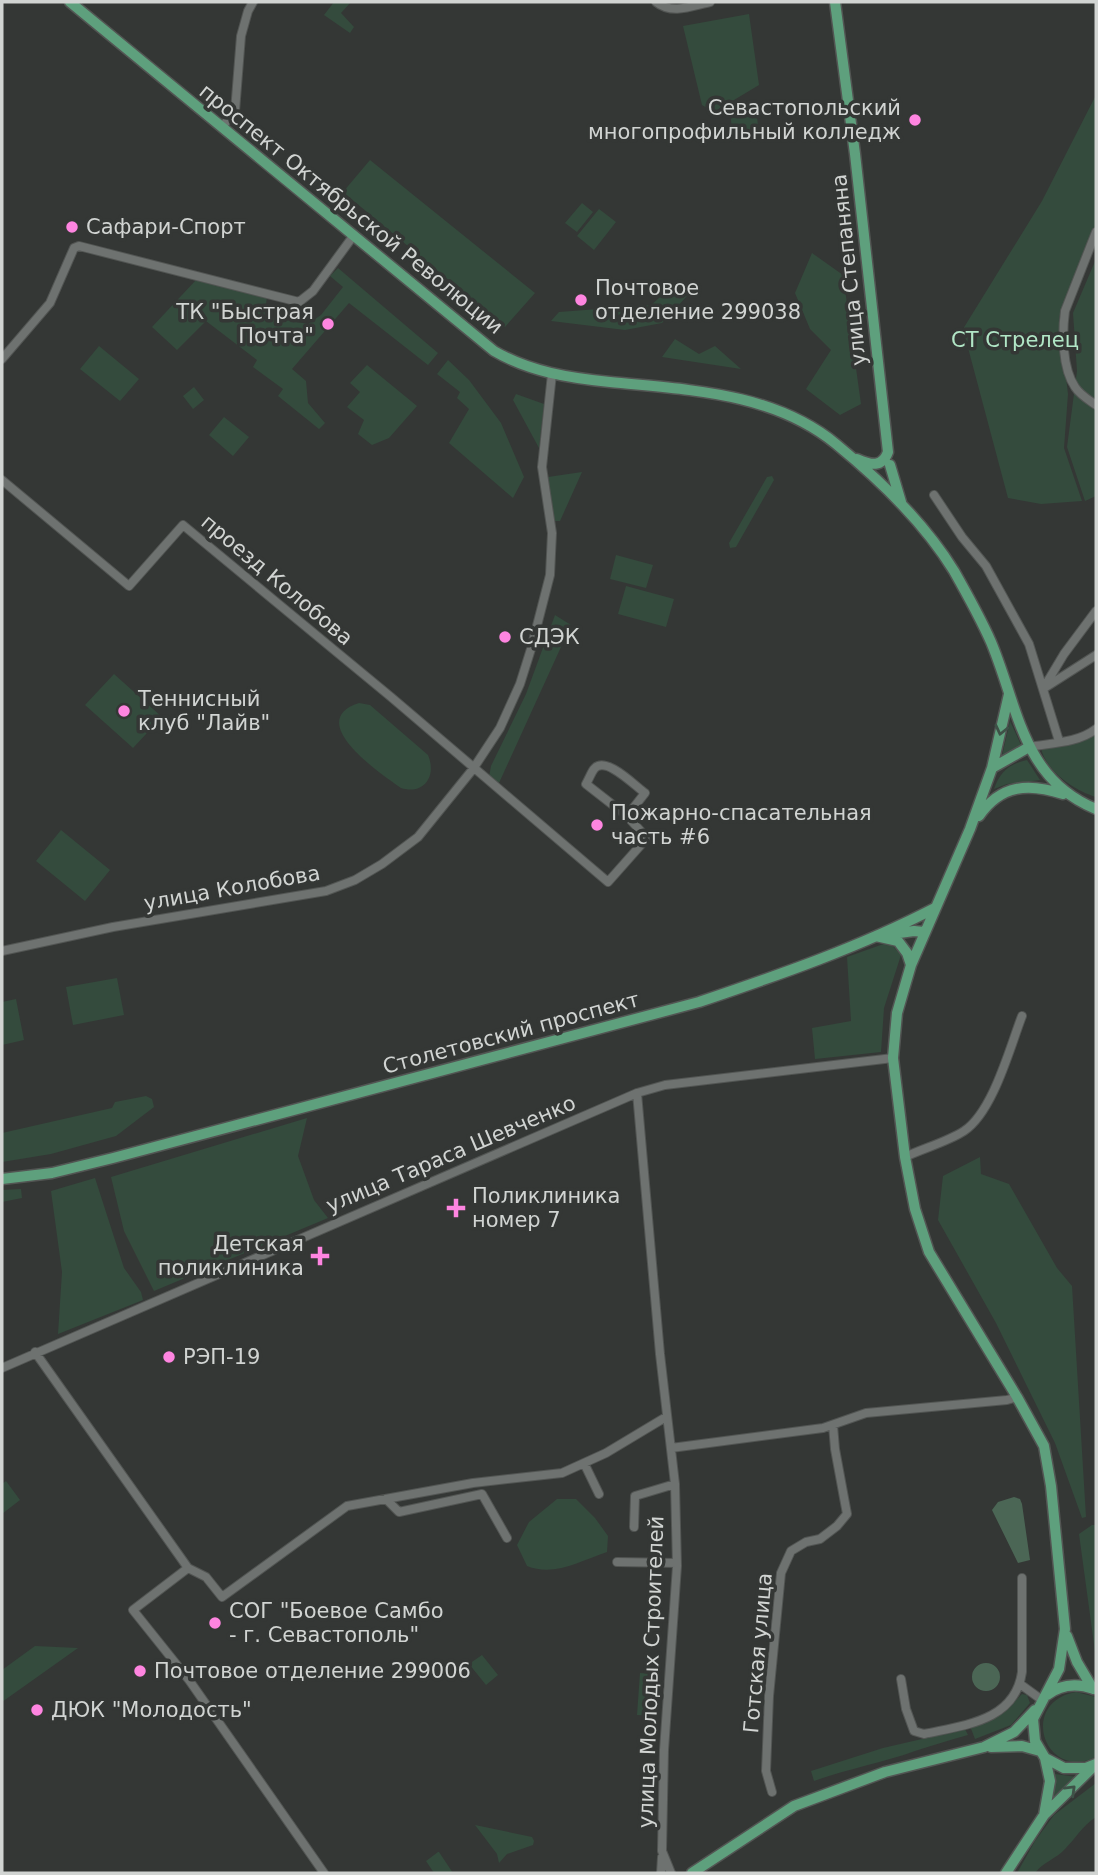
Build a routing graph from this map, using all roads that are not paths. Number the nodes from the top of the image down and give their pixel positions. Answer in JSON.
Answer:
{"nodes":[{"id":1,"x":70,"y":2,"type":"edge"},
{"id":2,"x":253,"y":2,"type":"edge"},
{"id":3,"x":656,"y":2,"type":"edge"},
{"id":4,"x":710,"y":2,"type":"edge"},
{"id":5,"x":835,"y":2,"type":"edge"},
{"id":6,"x":222,"y":127,"type":"junction"},
{"id":7,"x":1096,"y":232,"type":"edge"},
{"id":8,"x":354,"y":235,"type":"junction"},
{"id":9,"x":2,"y":359,"type":"edge"},
{"id":10,"x":552,"y":374,"type":"junction"},
{"id":11,"x":1096,"y":405,"type":"edge"},
{"id":12,"x":888,"y":452,"type":"junction"},
{"id":13,"x":851,"y":457,"type":"junction"},
{"id":14,"x":890,"y":465,"type":"junction"},
{"id":15,"x":2,"y":480,"type":"edge"},
{"id":16,"x":881,"y":484,"type":"junction"},
{"id":17,"x":934,"y":495,"type":"dead end"},
{"id":18,"x":902,"y":505,"type":"junction"},
{"id":19,"x":1096,"y":611,"type":"edge"},
{"id":20,"x":1096,"y":655,"type":"edge"},
{"id":21,"x":1043,"y":689,"type":"junction"},
{"id":22,"x":1009,"y":691,"type":"junction"},
{"id":23,"x":1096,"y":729,"type":"edge"},
{"id":24,"x":1059,"y":741,"type":"junction"},
{"id":25,"x":1028,"y":747,"type":"junction"},
{"id":26,"x":992,"y":768,"type":"junction"},
{"id":27,"x":473,"y":769,"type":"junction"},
{"id":28,"x":1073,"y":797,"type":"junction"},
{"id":29,"x":1096,"y":807,"type":"edge"},
{"id":30,"x":627,"y":816,"type":"junction"},
{"id":31,"x":970,"y":829,"type":"junction"},
{"id":32,"x":935,"y":908,"type":"junction"},
{"id":33,"x":924,"y":932,"type":"junction"},
{"id":34,"x":876,"y":936,"type":"junction"},
{"id":35,"x":2,"y":951,"type":"edge"},
{"id":36,"x":911,"y":965,"type":"junction"},
{"id":37,"x":1022,"y":1016,"type":"dead end"},
{"id":38,"x":893,"y":1058,"type":"junction"},
{"id":39,"x":637,"y":1094,"type":"junction"},
{"id":40,"x":905,"y":1157,"type":"junction"},
{"id":41,"x":2,"y":1180,"type":"edge"},
{"id":42,"x":35,"y":1352,"type":"junction"},
{"id":43,"x":2,"y":1368,"type":"edge"},
{"id":44,"x":1017,"y":1397,"type":"junction"},
{"id":45,"x":666,"y":1417,"type":"junction"},
{"id":46,"x":834,"y":1425,"type":"junction"},
{"id":47,"x":671,"y":1448,"type":"junction"},
{"id":48,"x":584,"y":1463,"type":"junction"},
{"id":49,"x":675,"y":1484,"type":"junction"},
{"id":50,"x":599,"y":1494,"type":"dead end"},
{"id":51,"x":386,"y":1499,"type":"junction"},
{"id":52,"x":634,"y":1527,"type":"dead end"},
{"id":53,"x":507,"y":1538,"type":"dead end"},
{"id":54,"x":617,"y":1562,"type":"dead end"},
{"id":55,"x":677,"y":1563,"type":"junction"},
{"id":56,"x":188,"y":1568,"type":"junction"},
{"id":57,"x":1023,"y":1578,"type":"dead end"},
{"id":58,"x":1065,"y":1629,"type":"junction"},
{"id":59,"x":901,"y":1679,"type":"dead end"},
{"id":60,"x":1020,"y":1684,"type":"junction"},
{"id":61,"x":1095,"y":1690,"type":"edge"},
{"id":62,"x":1039,"y":1704,"type":"junction"},
{"id":63,"x":984,"y":1747,"type":"junction"},
{"id":64,"x":1042,"y":1754,"type":"junction"},
{"id":65,"x":1096,"y":1764,"type":"edge"},
{"id":66,"x":772,"y":1792,"type":"dead end"},
{"id":67,"x":1044,"y":1815,"type":"junction"},
{"id":68,"x":662,"y":1851,"type":"junction"},
{"id":69,"x":324,"y":1873,"type":"edge"},
{"id":70,"x":661,"y":1873,"type":"edge"},
{"id":71,"x":671,"y":1873,"type":"edge"},
{"id":72,"x":692,"y":1873,"type":"edge"},
{"id":73,"x":1006,"y":1873,"type":"edge"}],
"edges":[{"from":1,"to":6,"type":"main road","name":"проспект Октябрьской Революции"},
{"from":2,"to":6,"type":"street"},
{"from":3,"to":4,"type":"street"},
{"from":5,"to":12,"type":"main road","name":"улица Степаняна"},
{"from":6,"to":8,"type":"main road","name":"проспект Октябрьской Революции"},
{"from":7,"to":11,"type":"street"},
{"from":8,"to":9,"type":"street","name":"проспект Октябрьской Революции"},
{"from":8,"to":10,"type":"main road","name":"проспект Октябрьской Революции"},
{"from":10,"to":13,"type":"main road","name":"проспект Октябрьской Революции"},
{"from":10,"to":27,"type":"street","name":"улица Колобова"},
{"from":12,"to":13,"type":"main road"},
{"from":12,"to":14,"type":"street","name":"улица Степаняна"},
{"from":13,"to":16,"type":"main road","name":"проспект Октябрьской Революции"},
{"from":14,"to":16,"type":"main road"},
{"from":14,"to":18,"type":"main road","name":"улица Степаняна"},
{"from":15,"to":27,"type":"street","name":"проезд Колобова"},
{"from":16,"to":18,"type":"main road","name":"проспект Октябрьской Революции"},
{"from":17,"to":21,"type":"street"},
{"from":18,"to":22,"type":"main road","name":"проспект Октябрьской Революции"},
{"from":19,"to":21,"type":"street"},
{"from":20,"to":21,"type":"street"},
{"from":21,"to":24,"type":"street"},
{"from":22,"to":25,"type":"main road","name":"проспект Октябрьской Революции"},
{"from":22,"to":26,"type":"main road","one_way":true},
{"from":23,"to":24,"type":"street"},
{"from":24,"to":25,"type":"street"},
{"from":25,"to":26,"type":"main road"},
{"from":25,"to":28,"type":"main road","name":"проспект Октябрьской Революции"},
{"from":25,"to":29,"type":"main road"},
{"from":26,"to":31,"type":"main road"},
{"from":27,"to":30,"type":"street"},
{"from":27,"to":35,"type":"street","name":"улица Колобова"},
{"from":28,"to":29,"type":"main road","name":"проспект Октябрьской Революции"},
{"from":28,"to":31,"type":"main road"},
{"from":30,"to":30,"type":"street"},
{"from":31,"to":32,"type":"main road"},
{"from":32,"to":33,"type":"main road"},
{"from":32,"to":34,"type":"main road","name":"Столетовский проспект"},
{"from":33,"to":34,"type":"main road"},
{"from":33,"to":36,"type":"main road"},
{"from":34,"to":36,"type":"main road"},
{"from":34,"to":41,"type":"main road","name":"Столетовский проспект"},
{"from":36,"to":38,"type":"main road"},
{"from":37,"to":40,"type":"street"},
{"from":38,"to":39,"type":"street","name":"улица Тараса Шевченко"},
{"from":38,"to":40,"type":"main road"},
{"from":39,"to":42,"type":"street","name":"улица Тараса Шевченко"},
{"from":39,"to":45,"type":"street","name":"улица Молодых Строителей"},
{"from":40,"to":44,"type":"main road"},
{"from":42,"to":43,"type":"street","name":"улица Тараса Шевченко"},
{"from":42,"to":56,"type":"street"},
{"from":44,"to":46,"type":"street"},
{"from":44,"to":58,"type":"main road"},
{"from":45,"to":47,"type":"street","name":"улица Молодых Строителей"},
{"from":45,"to":48,"type":"street"},
{"from":46,"to":47,"type":"street"},
{"from":46,"to":66,"type":"street","name":"Готская улица"},
{"from":47,"to":49,"type":"street","name":"улица Молодых Строителей"},
{"from":48,"to":50,"type":"street"},
{"from":48,"to":51,"type":"street"},
{"from":49,"to":52,"type":"street"},
{"from":49,"to":55,"type":"street","name":"улица Молодых Строителей"},
{"from":51,"to":53,"type":"street"},
{"from":51,"to":56,"type":"street"},
{"from":54,"to":55,"type":"street"},
{"from":55,"to":68,"type":"street","name":"улица Молодых Строителей"},
{"from":56,"to":69,"type":"street"},
{"from":57,"to":60,"type":"street"},
{"from":58,"to":61,"type":"main road"},
{"from":58,"to":62,"type":"main road"},
{"from":59,"to":60,"type":"street"},
{"from":60,"to":62,"type":"street"},
{"from":61,"to":62,"type":"main road"},
{"from":62,"to":63,"type":"main road"},
{"from":62,"to":64,"type":"main road"},
{"from":63,"to":64,"type":"main road"},
{"from":63,"to":72,"type":"main road"},
{"from":64,"to":65,"type":"main road"},
{"from":64,"to":67,"type":"main road"},
{"from":67,"to":65,"type":"main road","one_way":true},
{"from":67,"to":73,"type":"main road"},
{"from":68,"to":70,"type":"street"},
{"from":68,"to":71,"type":"street","name":"улица Молодых Строителей"}]}
